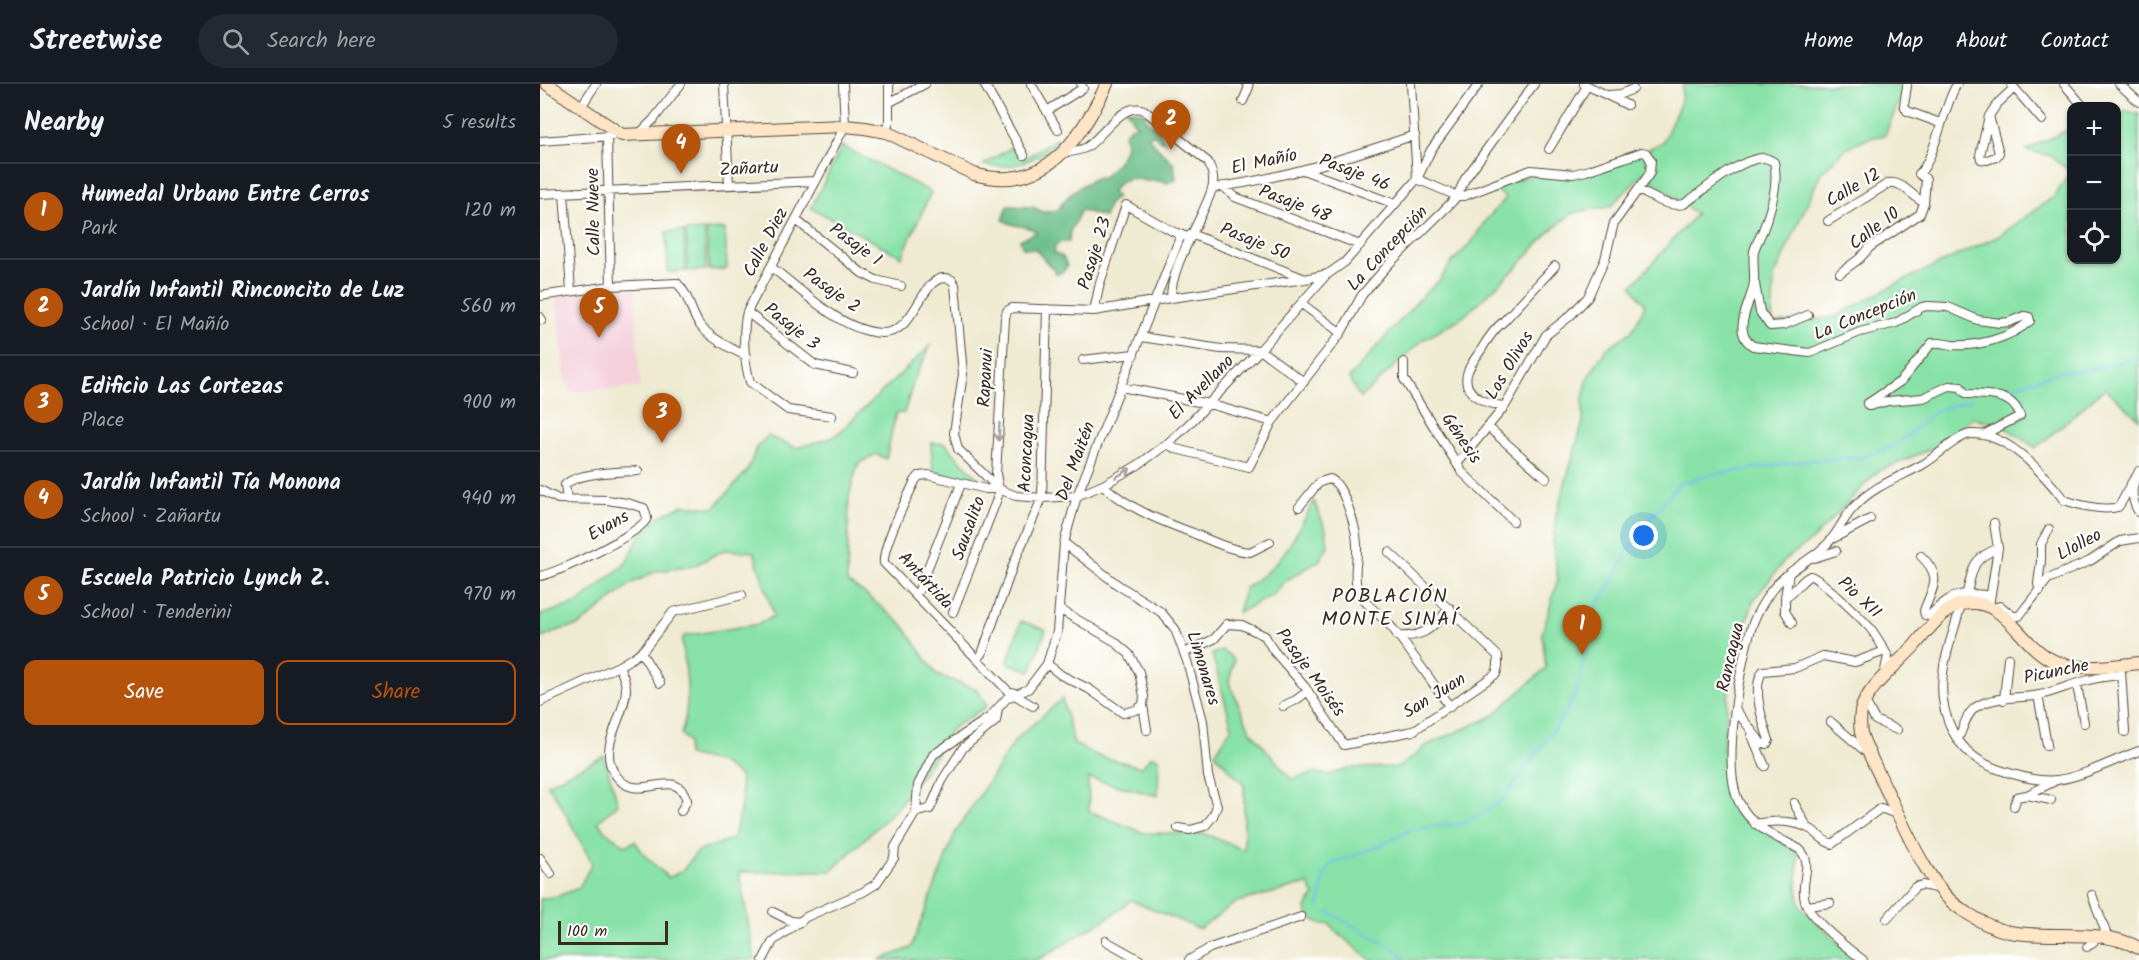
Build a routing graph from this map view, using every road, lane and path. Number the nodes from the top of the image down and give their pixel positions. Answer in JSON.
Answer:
{"nodes":[{"id":1,"x":547,"y":84,"type":"edge"},
{"id":2,"x":596,"y":84,"type":"edge"},
{"id":3,"x":724,"y":84,"type":"edge"},
{"id":4,"x":843,"y":84,"type":"edge"},
{"id":5,"x":890,"y":84,"type":"edge"},
{"id":6,"x":925,"y":84,"type":"edge"},
{"id":7,"x":984,"y":84,"type":"edge"},
{"id":8,"x":1031,"y":84,"type":"edge"},
{"id":9,"x":1107,"y":84,"type":"edge"},
{"id":10,"x":1247,"y":84,"type":"edge"},
{"id":11,"x":1411,"y":84,"type":"edge"},
{"id":12,"x":1479,"y":84,"type":"edge"},
{"id":13,"x":1534,"y":84,"type":"edge"},
{"id":14,"x":1957,"y":84,"type":"edge"},
{"id":15,"x":2064,"y":84,"type":"edge"},
{"id":16,"x":2119,"y":84,"type":"edge"},
{"id":17,"x":1585,"y":85,"type":"edge"},
{"id":18,"x":676,"y":86,"type":"edge"},
{"id":19,"x":1082,"y":86,"type":"edge"},
{"id":20,"x":1907,"y":86,"type":"dead end"},
{"id":21,"x":2013,"y":86,"type":"edge"},
{"id":22,"x":1633,"y":89,"type":"dead end"},
{"id":23,"x":1609,"y":95,"type":"junction"},
{"id":24,"x":1243,"y":101,"type":"dead end"},
{"id":25,"x":890,"y":102,"type":"junction"},
{"id":26,"x":2080,"y":102,"type":"edge"},
{"id":27,"x":2139,"y":102,"type":"edge"},
{"id":28,"x":1628,"y":105,"type":"dead end"},
{"id":29,"x":580,"y":108,"type":"junction"},
{"id":30,"x":1047,"y":111,"type":"junction"},
{"id":31,"x":1989,"y":116,"type":"dead end"},
{"id":32,"x":2042,"y":120,"type":"dead end"},
{"id":33,"x":1940,"y":123,"type":"junction"},
{"id":34,"x":845,"y":126,"type":"junction"},
{"id":35,"x":726,"y":130,"type":"junction"},
{"id":36,"x":1058,"y":130,"type":"dead end"},
{"id":37,"x":886,"y":132,"type":"junction"},
{"id":38,"x":622,"y":135,"type":"junction"},
{"id":39,"x":638,"y":135,"type":"junction"},
{"id":40,"x":1415,"y":135,"type":"junction"},
{"id":41,"x":607,"y":137,"type":"junction"},
{"id":42,"x":540,"y":141,"type":"edge"},
{"id":43,"x":1549,"y":148,"type":"dead end"},
{"id":44,"x":1063,"y":153,"type":"junction"},
{"id":45,"x":1024,"y":155,"type":"dead end"},
{"id":46,"x":1303,"y":170,"type":"junction"},
{"id":47,"x":1417,"y":179,"type":"junction"},
{"id":48,"x":816,"y":182,"type":"junction"},
{"id":49,"x":729,"y":186,"type":"junction"},
{"id":50,"x":1223,"y":186,"type":"junction"},
{"id":51,"x":1212,"y":188,"type":"junction"},
{"id":52,"x":1638,"y":190,"type":"junction"},
{"id":53,"x":609,"y":191,"type":"junction"},
{"id":54,"x":564,"y":193,"type":"junction"},
{"id":55,"x":540,"y":194,"type":"edge"},
{"id":56,"x":1458,"y":196,"type":"junction"},
{"id":57,"x":1924,"y":203,"type":"junction"},
{"id":58,"x":1395,"y":204,"type":"junction"},
{"id":59,"x":1126,"y":205,"type":"joint"},
{"id":60,"x":796,"y":220,"type":"junction"},
{"id":61,"x":1828,"y":221,"type":"dead end"},
{"id":62,"x":1188,"y":235,"type":"junction"},
{"id":63,"x":1360,"y":245,"type":"junction"},
{"id":64,"x":1555,"y":266,"type":"dead end"},
{"id":65,"x":771,"y":267,"type":"junction"},
{"id":66,"x":1840,"y":273,"type":"dead end"},
{"id":67,"x":1328,"y":274,"type":"junction"},
{"id":68,"x":1305,"y":279,"type":"junction"},
{"id":69,"x":1755,"y":281,"type":"junction"},
{"id":70,"x":611,"y":286,"type":"junction"},
{"id":71,"x":901,"y":286,"type":"dead end"},
{"id":72,"x":571,"y":291,"type":"junction"},
{"id":73,"x":540,"y":296,"type":"edge"},
{"id":74,"x":1171,"y":298,"type":"junction"},
{"id":75,"x":1154,"y":301,"type":"junction"},
{"id":76,"x":1302,"y":304,"type":"junction"},
{"id":77,"x":1047,"y":309,"type":"junction"},
{"id":78,"x":1094,"y":311,"type":"junction"},
{"id":79,"x":747,"y":312,"type":"junction"},
{"id":80,"x":1808,"y":315,"type":"dead end"},
{"id":81,"x":1341,"y":333,"type":"junction"},
{"id":82,"x":1141,"y":337,"type":"junction"},
{"id":83,"x":1260,"y":350,"type":"junction"},
{"id":84,"x":1134,"y":354,"type":"junction"},
{"id":85,"x":746,"y":356,"type":"junction"},
{"id":86,"x":1083,"y":360,"type":"dead end"},
{"id":87,"x":1404,"y":362,"type":"dead end"},
{"id":88,"x":853,"y":373,"type":"dead end"},
{"id":89,"x":1304,"y":382,"type":"junction"},
{"id":90,"x":1121,"y":387,"type":"junction"},
{"id":91,"x":1209,"y":404,"type":"junction"},
{"id":92,"x":1505,"y":406,"type":"junction"},
{"id":93,"x":832,"y":416,"type":"dead end"},
{"id":94,"x":1272,"y":422,"type":"junction"},
{"id":95,"x":1488,"y":427,"type":"junction"},
{"id":96,"x":1983,"y":435,"type":"junction"},
{"id":97,"x":1167,"y":444,"type":"junction"},
{"id":98,"x":1458,"y":464,"type":"junction"},
{"id":99,"x":638,"y":471,"type":"dead end"},
{"id":100,"x":2137,"y":474,"type":"edge"},
{"id":101,"x":1546,"y":477,"type":"dead end"},
{"id":102,"x":961,"y":484,"type":"junction"},
{"id":103,"x":1103,"y":485,"type":"junction"},
{"id":104,"x":999,"y":489,"type":"junction"},
{"id":105,"x":540,"y":490,"type":"edge"},
{"id":106,"x":1077,"y":496,"type":"junction"},
{"id":107,"x":1042,"y":498,"type":"junction"},
{"id":108,"x":567,"y":501,"type":"junction"},
{"id":109,"x":1299,"y":507,"type":"dead end"},
{"id":110,"x":2139,"y":513,"type":"edge"},
{"id":111,"x":1870,"y":519,"type":"dead end"},
{"id":112,"x":1513,"y":521,"type":"dead end"},
{"id":113,"x":1994,"y":523,"type":"dead end"},
{"id":114,"x":2049,"y":529,"type":"dead end"},
{"id":115,"x":1834,"y":538,"type":"junction"},
{"id":116,"x":2139,"y":538,"type":"edge"},
{"id":117,"x":1269,"y":542,"type":"dead end"},
{"id":118,"x":1064,"y":543,"type":"junction"},
{"id":119,"x":1998,"y":548,"type":"junction"},
{"id":120,"x":1836,"y":551,"type":"dead end"},
{"id":121,"x":1389,"y":552,"type":"dead end"},
{"id":122,"x":1921,"y":556,"type":"dead end"},
{"id":123,"x":1808,"y":560,"type":"junction"},
{"id":124,"x":1789,"y":572,"type":"junction"},
{"id":125,"x":540,"y":576,"type":"edge"},
{"id":126,"x":919,"y":590,"type":"dead end"},
{"id":127,"x":2040,"y":591,"type":"junction"},
{"id":128,"x":1967,"y":592,"type":"junction"},
{"id":129,"x":742,"y":595,"type":"dead end"},
{"id":130,"x":1785,"y":597,"type":"junction"},
{"id":131,"x":1991,"y":603,"type":"junction"},
{"id":132,"x":1961,"y":604,"type":"junction"},
{"id":133,"x":1450,"y":608,"type":"junction"},
{"id":134,"x":1059,"y":609,"type":"junction"},
{"id":135,"x":954,"y":612,"type":"dead end"},
{"id":136,"x":1792,"y":623,"type":"dead end"},
{"id":137,"x":1397,"y":636,"type":"junction"},
{"id":138,"x":1885,"y":651,"type":"junction"},
{"id":139,"x":641,"y":652,"type":"junction"},
{"id":140,"x":1184,"y":653,"type":"junction"},
{"id":141,"x":978,"y":658,"type":"junction"},
{"id":142,"x":2008,"y":658,"type":"dead end"},
{"id":143,"x":2139,"y":663,"type":"edge"},
{"id":144,"x":1047,"y":664,"type":"junction"},
{"id":145,"x":619,"y":666,"type":"junction"},
{"id":146,"x":2121,"y":670,"type":"junction"},
{"id":147,"x":1883,"y":678,"type":"junction"},
{"id":148,"x":660,"y":683,"type":"dead end"},
{"id":149,"x":2077,"y":685,"type":"junction"},
{"id":150,"x":1308,"y":691,"type":"junction"},
{"id":151,"x":1016,"y":693,"type":"junction"},
{"id":152,"x":2038,"y":695,"type":"junction"},
{"id":153,"x":2004,"y":700,"type":"junction"},
{"id":154,"x":1865,"y":701,"type":"junction"},
{"id":155,"x":540,"y":702,"type":"edge"},
{"id":156,"x":1143,"y":705,"type":"junction"},
{"id":157,"x":1033,"y":706,"type":"dead end"},
{"id":158,"x":1283,"y":706,"type":"dead end"},
{"id":159,"x":998,"y":707,"type":"junction"},
{"id":160,"x":1450,"y":707,"type":"junction"},
{"id":161,"x":1735,"y":709,"type":"junction"},
{"id":162,"x":1830,"y":722,"type":"dead end"},
{"id":163,"x":2084,"y":723,"type":"dead end"},
{"id":164,"x":1748,"y":727,"type":"junction"},
{"id":165,"x":1147,"y":730,"type":"dead end"},
{"id":166,"x":1897,"y":730,"type":"dead end"},
{"id":167,"x":2125,"y":732,"type":"dead end"},
{"id":168,"x":1958,"y":739,"type":"junction"},
{"id":169,"x":1344,"y":745,"type":"joint"},
{"id":170,"x":2047,"y":745,"type":"dead end"},
{"id":171,"x":2139,"y":752,"type":"edge"},
{"id":172,"x":1869,"y":754,"type":"junction"},
{"id":173,"x":1765,"y":766,"type":"dead end"},
{"id":174,"x":2055,"y":781,"type":"junction"},
{"id":175,"x":2027,"y":795,"type":"junction"},
{"id":176,"x":2051,"y":800,"type":"dead end"},
{"id":177,"x":1794,"y":803,"type":"dead end"},
{"id":178,"x":2014,"y":806,"type":"dead end"},
{"id":179,"x":681,"y":811,"type":"dead end"},
{"id":180,"x":916,"y":813,"type":"junction"},
{"id":181,"x":1899,"y":816,"type":"junction"},
{"id":182,"x":1755,"y":824,"type":"junction"},
{"id":183,"x":1807,"y":827,"type":"junction"},
{"id":184,"x":1178,"y":828,"type":"dead end"},
{"id":185,"x":540,"y":858,"type":"edge"},
{"id":186,"x":550,"y":874,"type":"dead end"},
{"id":187,"x":1941,"y":889,"type":"junction"},
{"id":188,"x":2092,"y":895,"type":"dead end"},
{"id":189,"x":1830,"y":903,"type":"dead end"},
{"id":190,"x":1807,"y":906,"type":"junction"},
{"id":191,"x":772,"y":912,"type":"dead end"},
{"id":192,"x":1301,"y":917,"type":"dead end"},
{"id":193,"x":1887,"y":919,"type":"dead end"},
{"id":194,"x":801,"y":922,"type":"junction"},
{"id":195,"x":2104,"y":937,"type":"junction"},
{"id":196,"x":1106,"y":941,"type":"dead end"},
{"id":197,"x":2087,"y":947,"type":"dead end"},
{"id":198,"x":2139,"y":948,"type":"edge"},
{"id":199,"x":763,"y":960,"type":"edge"},
{"id":200,"x":1140,"y":960,"type":"edge"},
{"id":201,"x":1189,"y":960,"type":"edge"},
{"id":202,"x":1863,"y":960,"type":"edge"}],
"edges":[{"from":1,"to":29,"type":"street"},
{"from":2,"to":29,"type":"street"},
{"from":3,"to":35,"type":"street"},
{"from":4,"to":34,"type":"street"},
{"from":5,"to":25,"type":"street"},
{"from":6,"to":25,"type":"street"},
{"from":7,"to":45,"type":"street"},
{"from":8,"to":30,"type":"street"},
{"from":9,"to":44,"type":"street"},
{"from":10,"to":24,"type":"street"},
{"from":11,"to":40,"type":"street"},
{"from":12,"to":47,"type":"street","name":"El Avellano"},
{"from":13,"to":56,"type":"street","name":"La Concepción"},
{"from":14,"to":33,"type":"street"},
{"from":15,"to":26,"type":"street"},
{"from":16,"to":27,"type":"street"},
{"from":17,"to":23,"type":"street"},
{"from":17,"to":43,"type":"street"},
{"from":18,"to":39,"type":"street"},
{"from":19,"to":30,"type":"street"},
{"from":20,"to":33,"type":"street"},
{"from":21,"to":31,"type":"street"},
{"from":21,"to":32,"type":"street"},
{"from":22,"to":23,"type":"street"},
{"from":23,"to":28,"type":"street"},
{"from":25,"to":37,"type":"street"},
{"from":29,"to":38,"type":"street"},
{"from":30,"to":36,"type":"street"},
{"from":33,"to":57,"type":"street","name":"Calle 10"},
{"from":34,"to":35,"type":"street"},
{"from":34,"to":37,"type":"street"},
{"from":34,"to":48,"type":"street","name":"Calle Diez"},
{"from":35,"to":39,"type":"street"},
{"from":35,"to":49,"type":"street"},
{"from":37,"to":44,"type":"street"},
{"from":38,"to":39,"type":"street"},
{"from":38,"to":41,"type":"street"},
{"from":40,"to":46,"type":"street","name":"El Mañío"},
{"from":40,"to":47,"type":"street"},
{"from":41,"to":42,"type":"street"},
{"from":41,"to":53,"type":"street","name":"Calle Nueve"},
{"from":44,"to":51,"type":"street","name":"El Mañío"},
{"from":46,"to":50,"type":"street","name":"El Mañío"},
{"from":46,"to":58,"type":"street","name":"Pasaje 46"},
{"from":47,"to":56,"type":"street"},
{"from":47,"to":58,"type":"street","name":"El Avellano"},
{"from":48,"to":49,"type":"street","name":"Zañartu"},
{"from":48,"to":60,"type":"street","name":"Calle Diez"},
{"from":49,"to":53,"type":"street","name":"Zañartu"},
{"from":50,"to":51,"type":"street","name":"El Mañío"},
{"from":50,"to":63,"type":"street","name":"Pasaje 48"},
{"from":51,"to":62,"type":"street","name":"Del Maitén"},
{"from":52,"to":56,"type":"street"},
{"from":52,"to":69,"type":"street","name":"La Concepción"},
{"from":52,"to":92,"type":"street","name":"Los Olivos"},
{"from":53,"to":54,"type":"street","name":"Zañartu"},
{"from":53,"to":70,"type":"street","name":"Calle Nueve"},
{"from":54,"to":55,"type":"street","name":"Zañartu"},
{"from":54,"to":72,"type":"street"},
{"from":56,"to":81,"type":"street","name":"La Concepción"},
{"from":57,"to":61,"type":"street","name":"Calle 12"},
{"from":57,"to":66,"type":"street","name":"Calle 10"},
{"from":58,"to":63,"type":"street","name":"El Avellano"},
{"from":59,"to":62,"type":"street","name":"Pasaje 50"},
{"from":59,"to":78,"type":"street","name":"Pasaje 23"},
{"from":60,"to":65,"type":"street","name":"Calle Diez"},
{"from":60,"to":71,"type":"street","name":"Pasaje 1"},
{"from":62,"to":68,"type":"street","name":"Pasaje 50"},
{"from":62,"to":74,"type":"street","name":"Del Maitén"},
{"from":62,"to":75,"type":"street","name":"Del Maitén"},
{"from":63,"to":67,"type":"street","name":"El Avellano"},
{"from":64,"to":92,"type":"street"},
{"from":65,"to":79,"type":"street","name":"Calle Diez"},
{"from":65,"to":104,"type":"street","name":"Pasaje 2"},
{"from":67,"to":68,"type":"street","name":"El Avellano"},
{"from":67,"to":76,"type":"street","name":"El Avellano"},
{"from":68,"to":74,"type":"street","name":"El Avellano"},
{"from":69,"to":80,"type":"street"},
{"from":69,"to":96,"type":"street","name":"La Concepción"},
{"from":70,"to":72,"type":"street"},
{"from":70,"to":85,"type":"street"},
{"from":72,"to":73,"type":"street"},
{"from":74,"to":75,"type":"street","name":"El Avellano"},
{"from":75,"to":78,"type":"street","name":"El Avellano"},
{"from":75,"to":82,"type":"street","name":"Del Maitén"},
{"from":76,"to":81,"type":"street"},
{"from":76,"to":83,"type":"street","name":"El Avellano"},
{"from":77,"to":78,"type":"street","name":"Rapanui"},
{"from":77,"to":104,"type":"street","name":"Rapanui","one_way":true},
{"from":77,"to":107,"type":"street","name":"Aconcagua"},
{"from":79,"to":85,"type":"street","name":"Calle Diez"},
{"from":79,"to":88,"type":"street","name":"Pasaje 3"},
{"from":81,"to":89,"type":"street","name":"La Concepción"},
{"from":82,"to":83,"type":"street"},
{"from":82,"to":84,"type":"street","name":"Del Maitén"},
{"from":83,"to":89,"type":"street"},
{"from":83,"to":91,"type":"street","name":"El Avellano"},
{"from":84,"to":86,"type":"street"},
{"from":84,"to":90,"type":"street","name":"Del Maitén"},
{"from":85,"to":93,"type":"street","name":"Calle Diez"},
{"from":87,"to":98,"type":"street","name":"Génesis"},
{"from":89,"to":94,"type":"street","name":"La Concepción"},
{"from":90,"to":91,"type":"street"},
{"from":90,"to":106,"type":"street","name":"Del Maitén"},
{"from":91,"to":94,"type":"street"},
{"from":91,"to":97,"type":"street","name":"El Avellano"},
{"from":92,"to":95,"type":"street","name":"Los Olivos"},
{"from":94,"to":97,"type":"street","name":"La Concepción"},
{"from":95,"to":98,"type":"street","name":"Los Olivos"},
{"from":95,"to":101,"type":"street"},
{"from":96,"to":100,"type":"street"},
{"from":96,"to":115,"type":"street","name":"Rancagua"},
{"from":103,"to":97,"type":"street","name":"El Avellano","one_way":true},
{"from":98,"to":112,"type":"street","name":"Génesis"},
{"from":99,"to":108,"type":"street"},
{"from":100,"to":110,"type":"street"},
{"from":102,"to":104,"type":"street","name":"Antártida"},
{"from":102,"to":126,"type":"street"},
{"from":102,"to":141,"type":"street","name":"Antártida"},
{"from":103,"to":106,"type":"street","name":"El Avellano"},
{"from":103,"to":117,"type":"street"},
{"from":104,"to":107,"type":"street","name":"Antártida"},
{"from":104,"to":135,"type":"street","name":"Sausalito"},
{"from":105,"to":108,"type":"street","name":"Evans"},
{"from":106,"to":107,"type":"street","name":"El Avellano"},
{"from":106,"to":118,"type":"street","name":"Del Maitén"},
{"from":107,"to":141,"type":"street","name":"Aconcagua"},
{"from":108,"to":125,"type":"street","name":"Evans"},
{"from":109,"to":137,"type":"street"},
{"from":111,"to":115,"type":"street"},
{"from":113,"to":119,"type":"street"},
{"from":114,"to":127,"type":"street","name":"Llolleo"},
{"from":115,"to":123,"type":"street","name":"Rancagua"},
{"from":116,"to":127,"type":"street","name":"Llolleo"},
{"from":118,"to":134,"type":"street","name":"Del Maitén"},
{"from":118,"to":140,"type":"street","name":"Limonares"},
{"from":119,"to":128,"type":"street"},
{"from":119,"to":131,"type":"street"},
{"from":120,"to":123,"type":"street"},
{"from":121,"to":133,"type":"street"},
{"from":122,"to":128,"type":"street"},
{"from":123,"to":124,"type":"street","name":"Rancagua"},
{"from":124,"to":130,"type":"street"},
{"from":124,"to":161,"type":"street","name":"Rancagua"},
{"from":127,"to":131,"type":"street","name":"Llolleo"},
{"from":128,"to":131,"type":"street"},
{"from":129,"to":139,"type":"street"},
{"from":130,"to":136,"type":"street"},
{"from":130,"to":138,"type":"street","name":"Pio XII"},
{"from":131,"to":132,"type":"street"},
{"from":131,"to":146,"type":"street"},
{"from":132,"to":147,"type":"street"},
{"from":132,"to":168,"type":"street"},
{"from":133,"to":137,"type":"street"},
{"from":133,"to":160,"type":"street","name":"San Juan"},
{"from":134,"to":144,"type":"street","name":"Del Maitén"},
{"from":134,"to":156,"type":"street"},
{"from":137,"to":160,"type":"street"},
{"from":138,"to":147,"type":"street"},
{"from":138,"to":164,"type":"street"},
{"from":139,"to":145,"type":"street"},
{"from":139,"to":148,"type":"street"},
{"from":140,"to":150,"type":"street","name":"Pasaje Moisés"},
{"from":140,"to":184,"type":"street","name":"Limonares"},
{"from":141,"to":151,"type":"street","name":"Antártida"},
{"from":142,"to":153,"type":"street","name":"Picunche"},
{"from":143,"to":146,"type":"street"},
{"from":144,"to":151,"type":"street","name":"Del Maitén"},
{"from":144,"to":156,"type":"street"},
{"from":145,"to":155,"type":"street"},
{"from":145,"to":179,"type":"street"},
{"from":146,"to":149,"type":"street","name":"Picunche"},
{"from":146,"to":167,"type":"street"},
{"from":147,"to":154,"type":"street"},
{"from":149,"to":152,"type":"street","name":"Picunche"},
{"from":149,"to":163,"type":"street"},
{"from":150,"to":158,"type":"street"},
{"from":150,"to":169,"type":"street","name":"Pasaje Moisés"},
{"from":151,"to":157,"type":"street","name":"Antártida"},
{"from":151,"to":159,"type":"street","name":"Del Maitén"},
{"from":152,"to":153,"type":"street","name":"Picunche"},
{"from":152,"to":170,"type":"street"},
{"from":153,"to":168,"type":"street"},
{"from":154,"to":166,"type":"street"},
{"from":154,"to":172,"type":"street"},
{"from":156,"to":165,"type":"street"},
{"from":159,"to":180,"type":"street"},
{"from":159,"to":180,"type":"street","name":"Del Maitén"},
{"from":160,"to":169,"type":"street","name":"San Juan"},
{"from":161,"to":164,"type":"street"},
{"from":161,"to":182,"type":"street","name":"Rancagua"},
{"from":162,"to":172,"type":"street"},
{"from":164,"to":173,"type":"street"},
{"from":168,"to":174,"type":"street"},
{"from":171,"to":174,"type":"street"},
{"from":172,"to":181,"type":"street"},
{"from":174,"to":175,"type":"street"},
{"from":175,"to":176,"type":"street"},
{"from":175,"to":178,"type":"street"},
{"from":177,"to":183,"type":"street"},
{"from":180,"to":194,"type":"street"},
{"from":181,"to":183,"type":"street"},
{"from":181,"to":187,"type":"street"},
{"from":182,"to":183,"type":"street"},
{"from":182,"to":190,"type":"street","name":"Rancagua"},
{"from":185,"to":186,"type":"street"},
{"from":187,"to":193,"type":"street"},
{"from":187,"to":195,"type":"street"},
{"from":188,"to":195,"type":"street"},
{"from":189,"to":190,"type":"street"},
{"from":190,"to":202,"type":"street"},
{"from":191,"to":194,"type":"street"},
{"from":192,"to":201,"type":"street"},
{"from":194,"to":199,"type":"street"},
{"from":195,"to":197,"type":"street"},
{"from":195,"to":198,"type":"street"},
{"from":196,"to":200,"type":"street"}]}
